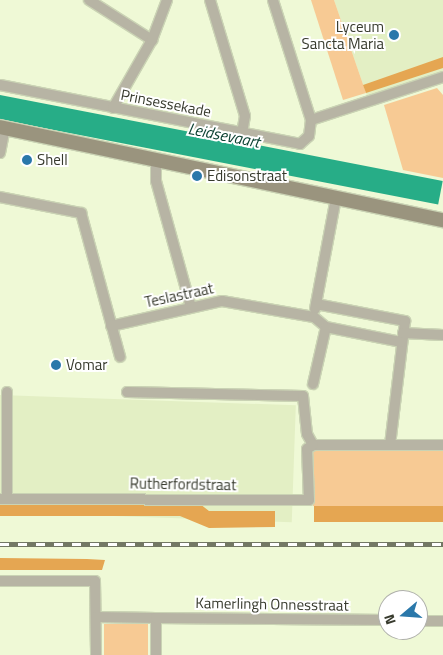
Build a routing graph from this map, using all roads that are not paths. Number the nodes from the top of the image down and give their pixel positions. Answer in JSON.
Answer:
{"nodes":[{"id":1,"x":90,"y":0,"type":"edge"},
{"id":2,"x":167,"y":0,"type":"edge"},
{"id":3,"x":210,"y":0,"type":"edge"},
{"id":4,"x":273,"y":0,"type":"edge"},
{"id":5,"x":152,"y":40,"type":"junction"},
{"id":6,"x":443,"y":77,"type":"edge"},
{"id":7,"x":0,"y":85,"type":"edge"},
{"id":8,"x":114,"y":108,"type":"junction"},
{"id":9,"x":311,"y":120,"type":"junction"},
{"id":10,"x":2,"y":128,"type":"edge"},
{"id":11,"x":242,"y":133,"type":"junction"},
{"id":12,"x":0,"y":153,"type":"edge"},
{"id":13,"x":156,"y":161,"type":"junction"},
{"id":14,"x":0,"y":196,"type":"edge"},
{"id":15,"x":336,"y":198,"type":"junction"},
{"id":16,"x":443,"y":220,"type":"edge"},
{"id":17,"x":316,"y":304,"type":"junction"},
{"id":18,"x":191,"y":307,"type":"junction"},
{"id":19,"x":314,"y":317,"type":"junction"},
{"id":20,"x":111,"y":326,"type":"junction"},
{"id":21,"x":326,"y":327,"type":"junction"},
{"id":22,"x":443,"y":335,"type":"edge"},
{"id":23,"x":402,"y":338,"type":"junction"},
{"id":24,"x":120,"y":357,"type":"dead end"},
{"id":25,"x":313,"y":384,"type":"dead end"},
{"id":26,"x":7,"y":392,"type":"dead end"},
{"id":27,"x":127,"y":392,"type":"dead end"},
{"id":28,"x":313,"y":445,"type":"junction"},
{"id":29,"x":390,"y":445,"type":"junction"},
{"id":30,"x":443,"y":445,"type":"edge"},
{"id":31,"x":4,"y":499,"type":"edge"},
{"id":32,"x":0,"y":581,"type":"edge"},
{"id":33,"x":96,"y":618,"type":"junction"},
{"id":34,"x":156,"y":618,"type":"junction"},
{"id":35,"x":378,"y":620,"type":"edge"},
{"id":36,"x":428,"y":621,"type":"edge"},
{"id":37,"x":443,"y":621,"type":"edge"},
{"id":38,"x":96,"y":655,"type":"edge"},
{"id":39,"x":156,"y":655,"type":"edge"}],
"edges":[{"from":1,"to":5,"type":"street"},
{"from":2,"to":5,"type":"street"},
{"from":3,"to":11,"type":"street"},
{"from":4,"to":9,"type":"street"},
{"from":5,"to":8,"type":"street"},
{"from":6,"to":9,"type":"street"},
{"from":7,"to":8,"type":"street","name":"Prinsessekade"},
{"from":8,"to":11,"type":"street","name":"Prinsessekade"},
{"from":9,"to":11,"type":"street","name":"Prinsessekade"},
{"from":10,"to":12,"type":"street"},
{"from":10,"to":13,"type":"main road"},
{"from":13,"to":15,"type":"main road"},
{"from":13,"to":18,"type":"street"},
{"from":14,"to":20,"type":"street"},
{"from":15,"to":16,"type":"main road"},
{"from":15,"to":17,"type":"street"},
{"from":17,"to":19,"type":"street"},
{"from":17,"to":23,"type":"street"},
{"from":18,"to":19,"type":"street","name":"Teslastraat"},
{"from":18,"to":20,"type":"street","name":"Teslastraat"},
{"from":19,"to":21,"type":"street"},
{"from":20,"to":24,"type":"street"},
{"from":21,"to":23,"type":"street"},
{"from":21,"to":25,"type":"street"},
{"from":22,"to":23,"type":"street"},
{"from":23,"to":29,"type":"street"},
{"from":26,"to":31,"type":"street"},
{"from":27,"to":28,"type":"street"},
{"from":28,"to":29,"type":"street"},
{"from":28,"to":31,"type":"street","name":"Rutherfordstraat"},
{"from":29,"to":30,"type":"street"},
{"from":32,"to":33,"type":"street"},
{"from":33,"to":34,"type":"street","name":"Kamerlingh Onnesstraat"},
{"from":33,"to":38,"type":"street"},
{"from":34,"to":35,"type":"street","name":"Kamerlingh Onnesstraat"},
{"from":34,"to":39,"type":"street"},
{"from":36,"to":37,"type":"street"}]}
